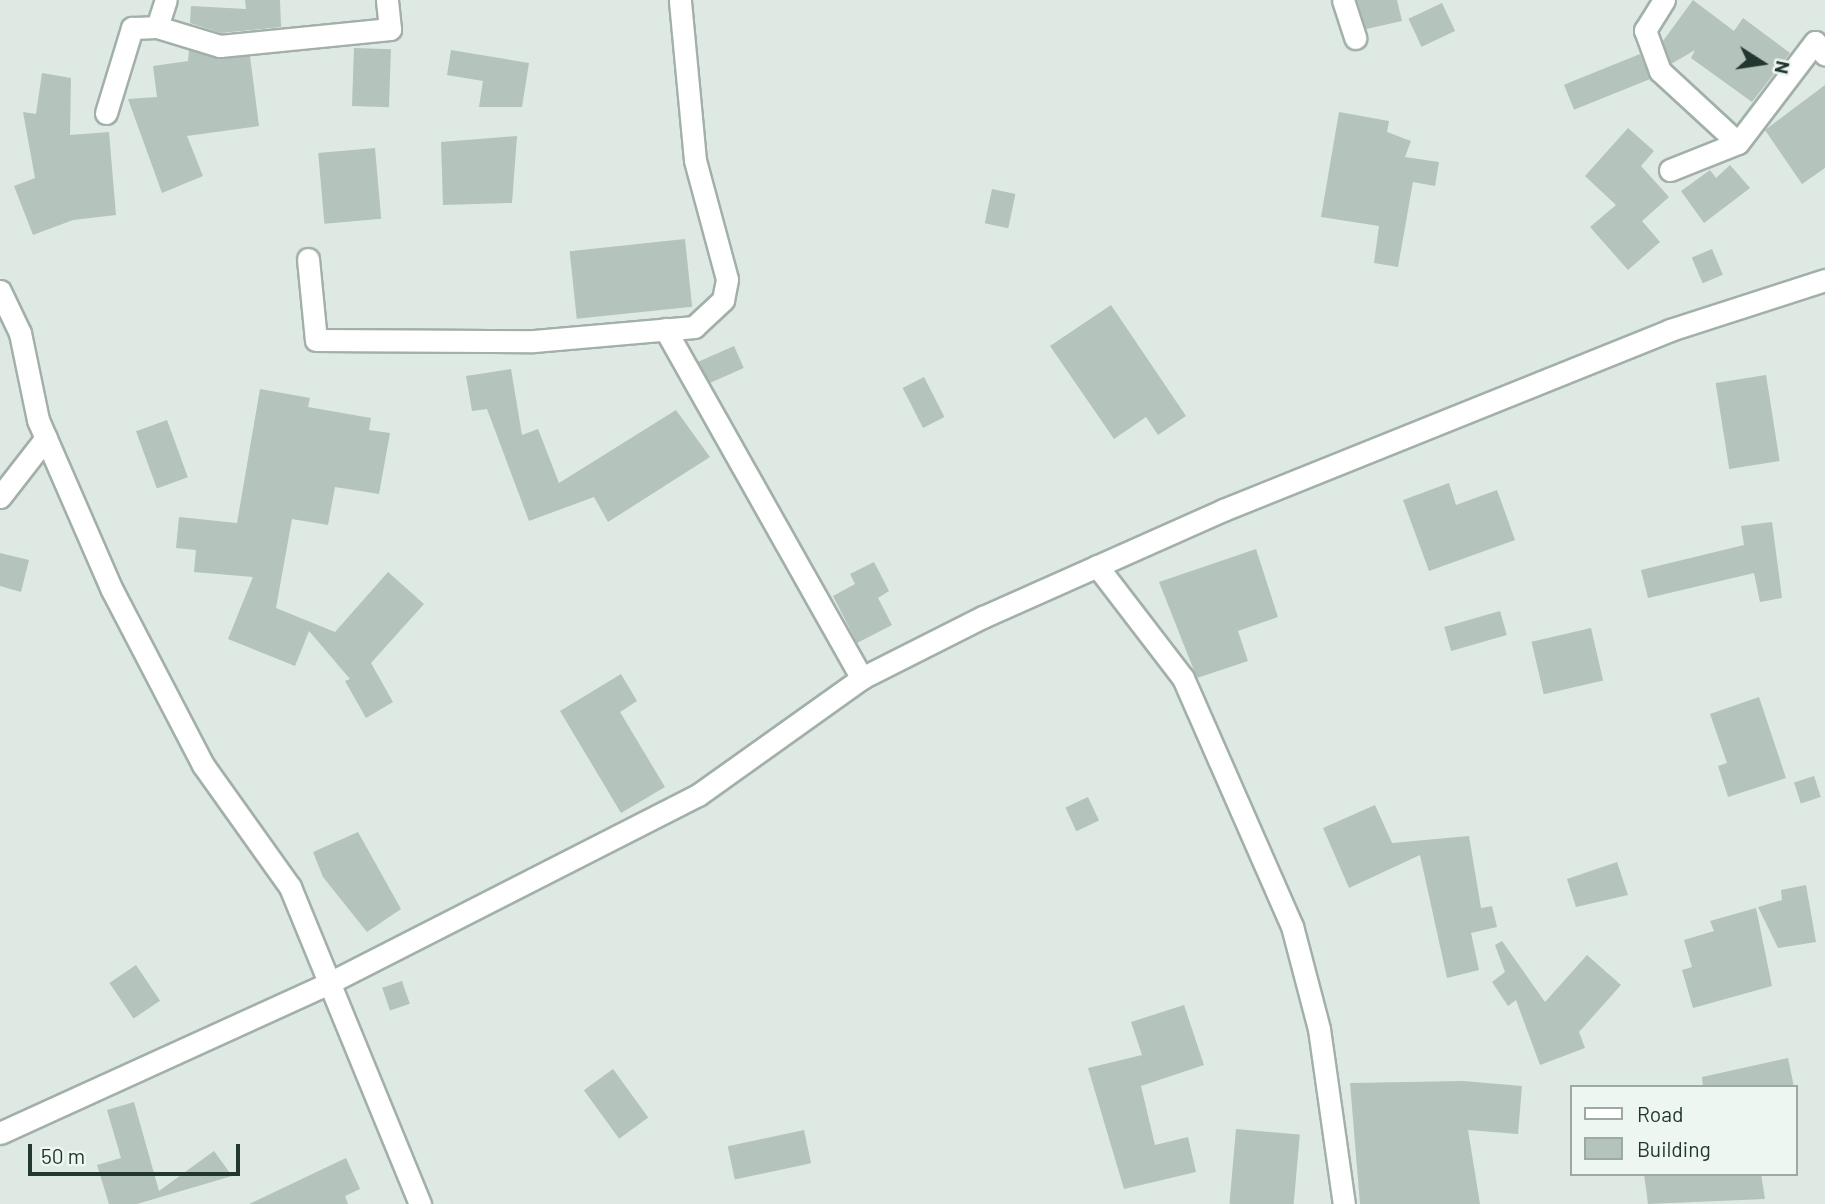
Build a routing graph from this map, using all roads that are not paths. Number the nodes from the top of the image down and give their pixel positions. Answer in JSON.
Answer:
{"nodes":[{"id":1,"x":166,"y":0,"type":"edge"},
{"id":2,"x":387,"y":0,"type":"edge"},
{"id":3,"x":680,"y":0,"type":"edge"},
{"id":4,"x":1343,"y":0,"type":"edge"},
{"id":5,"x":1664,"y":0,"type":"edge"},
{"id":6,"x":157,"y":27,"type":"junction"},
{"id":7,"x":1355,"y":38,"type":"dead end"},
{"id":8,"x":1825,"y":55,"type":"edge"},
{"id":9,"x":106,"y":113,"type":"dead end"},
{"id":10,"x":1738,"y":143,"type":"junction"},
{"id":11,"x":1670,"y":170,"type":"dead end"},
{"id":12,"x":308,"y":259,"type":"dead end"},
{"id":13,"x":1825,"y":280,"type":"edge"},
{"id":14,"x":0,"y":291,"type":"edge"},
{"id":15,"x":665,"y":330,"type":"junction"},
{"id":16,"x":46,"y":438,"type":"junction"},
{"id":17,"x":0,"y":497,"type":"edge"},
{"id":18,"x":1097,"y":566,"type":"junction"},
{"id":19,"x":862,"y":678,"type":"junction"},
{"id":20,"x":331,"y":982,"type":"junction"},
{"id":21,"x":0,"y":1133,"type":"edge"},
{"id":22,"x":420,"y":1204,"type":"edge"},
{"id":23,"x":1345,"y":1204,"type":"edge"}],
"edges":[{"from":1,"to":6,"type":"street"},
{"from":2,"to":6,"type":"street"},
{"from":3,"to":15,"type":"street"},
{"from":4,"to":7,"type":"street"},
{"from":5,"to":10,"type":"street"},
{"from":6,"to":9,"type":"street"},
{"from":8,"to":10,"type":"street"},
{"from":10,"to":11,"type":"street"},
{"from":12,"to":15,"type":"street"},
{"from":13,"to":18,"type":"street"},
{"from":14,"to":16,"type":"street"},
{"from":15,"to":19,"type":"street"},
{"from":16,"to":17,"type":"street"},
{"from":16,"to":20,"type":"street"},
{"from":18,"to":19,"type":"street"},
{"from":18,"to":23,"type":"street"},
{"from":19,"to":20,"type":"street"},
{"from":20,"to":21,"type":"street"},
{"from":20,"to":22,"type":"street"}]}
